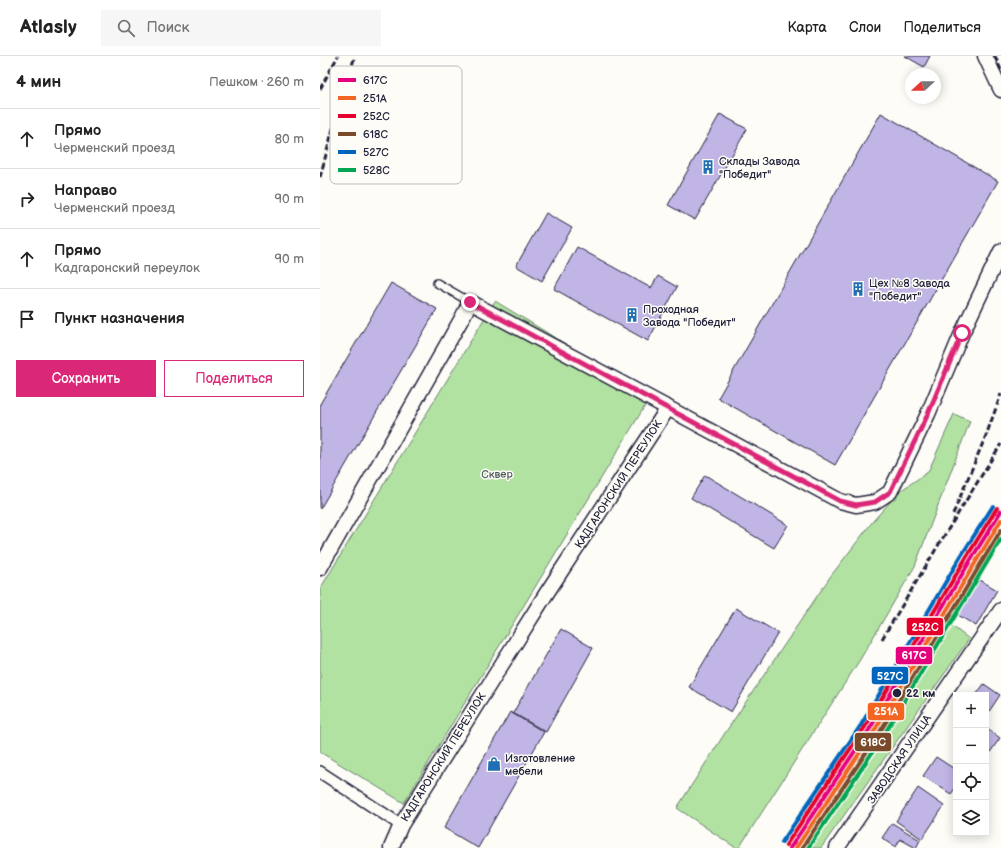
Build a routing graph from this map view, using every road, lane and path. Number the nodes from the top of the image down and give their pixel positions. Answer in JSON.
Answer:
{"nodes":[{"id":1,"x":985,"y":56,"type":"edge"},
{"id":2,"x":1001,"y":90,"type":"edge"},
{"id":3,"x":1001,"y":251,"type":"edge"},
{"id":4,"x":437,"y":283,"type":"dead end"},
{"id":5,"x":470,"y":302,"type":"junction"},
{"id":6,"x":668,"y":408,"type":"junction"},
{"id":7,"x":320,"y":568,"type":"edge"},
{"id":8,"x":1001,"y":610,"type":"edge"},
{"id":9,"x":320,"y":772,"type":"edge"},
{"id":10,"x":401,"y":825,"type":"junction"},
{"id":11,"x":391,"y":848,"type":"edge"},
{"id":12,"x":837,"y":848,"type":"edge"}],
"edges":[{"from":1,"to":2,"type":"street"},
{"from":3,"to":6,"type":"street"},
{"from":4,"to":5,"type":"lane"},
{"from":5,"to":6,"type":"street","name":"КАДГАРОНСКИЙ ПЕРЕУЛОК"},
{"from":5,"to":7,"type":"street"},
{"from":6,"to":10,"type":"street","name":"КАДГАРОНСКИЙ ПЕРЕУЛОК"},
{"from":8,"to":12,"type":"street","name":"ЗАВОДСКАЯ УЛИЦА"},
{"from":9,"to":10,"type":"street"},
{"from":10,"to":11,"type":"street","name":"КАДГАРОНСКИЙ ПЕРЕУЛОК"}]}
